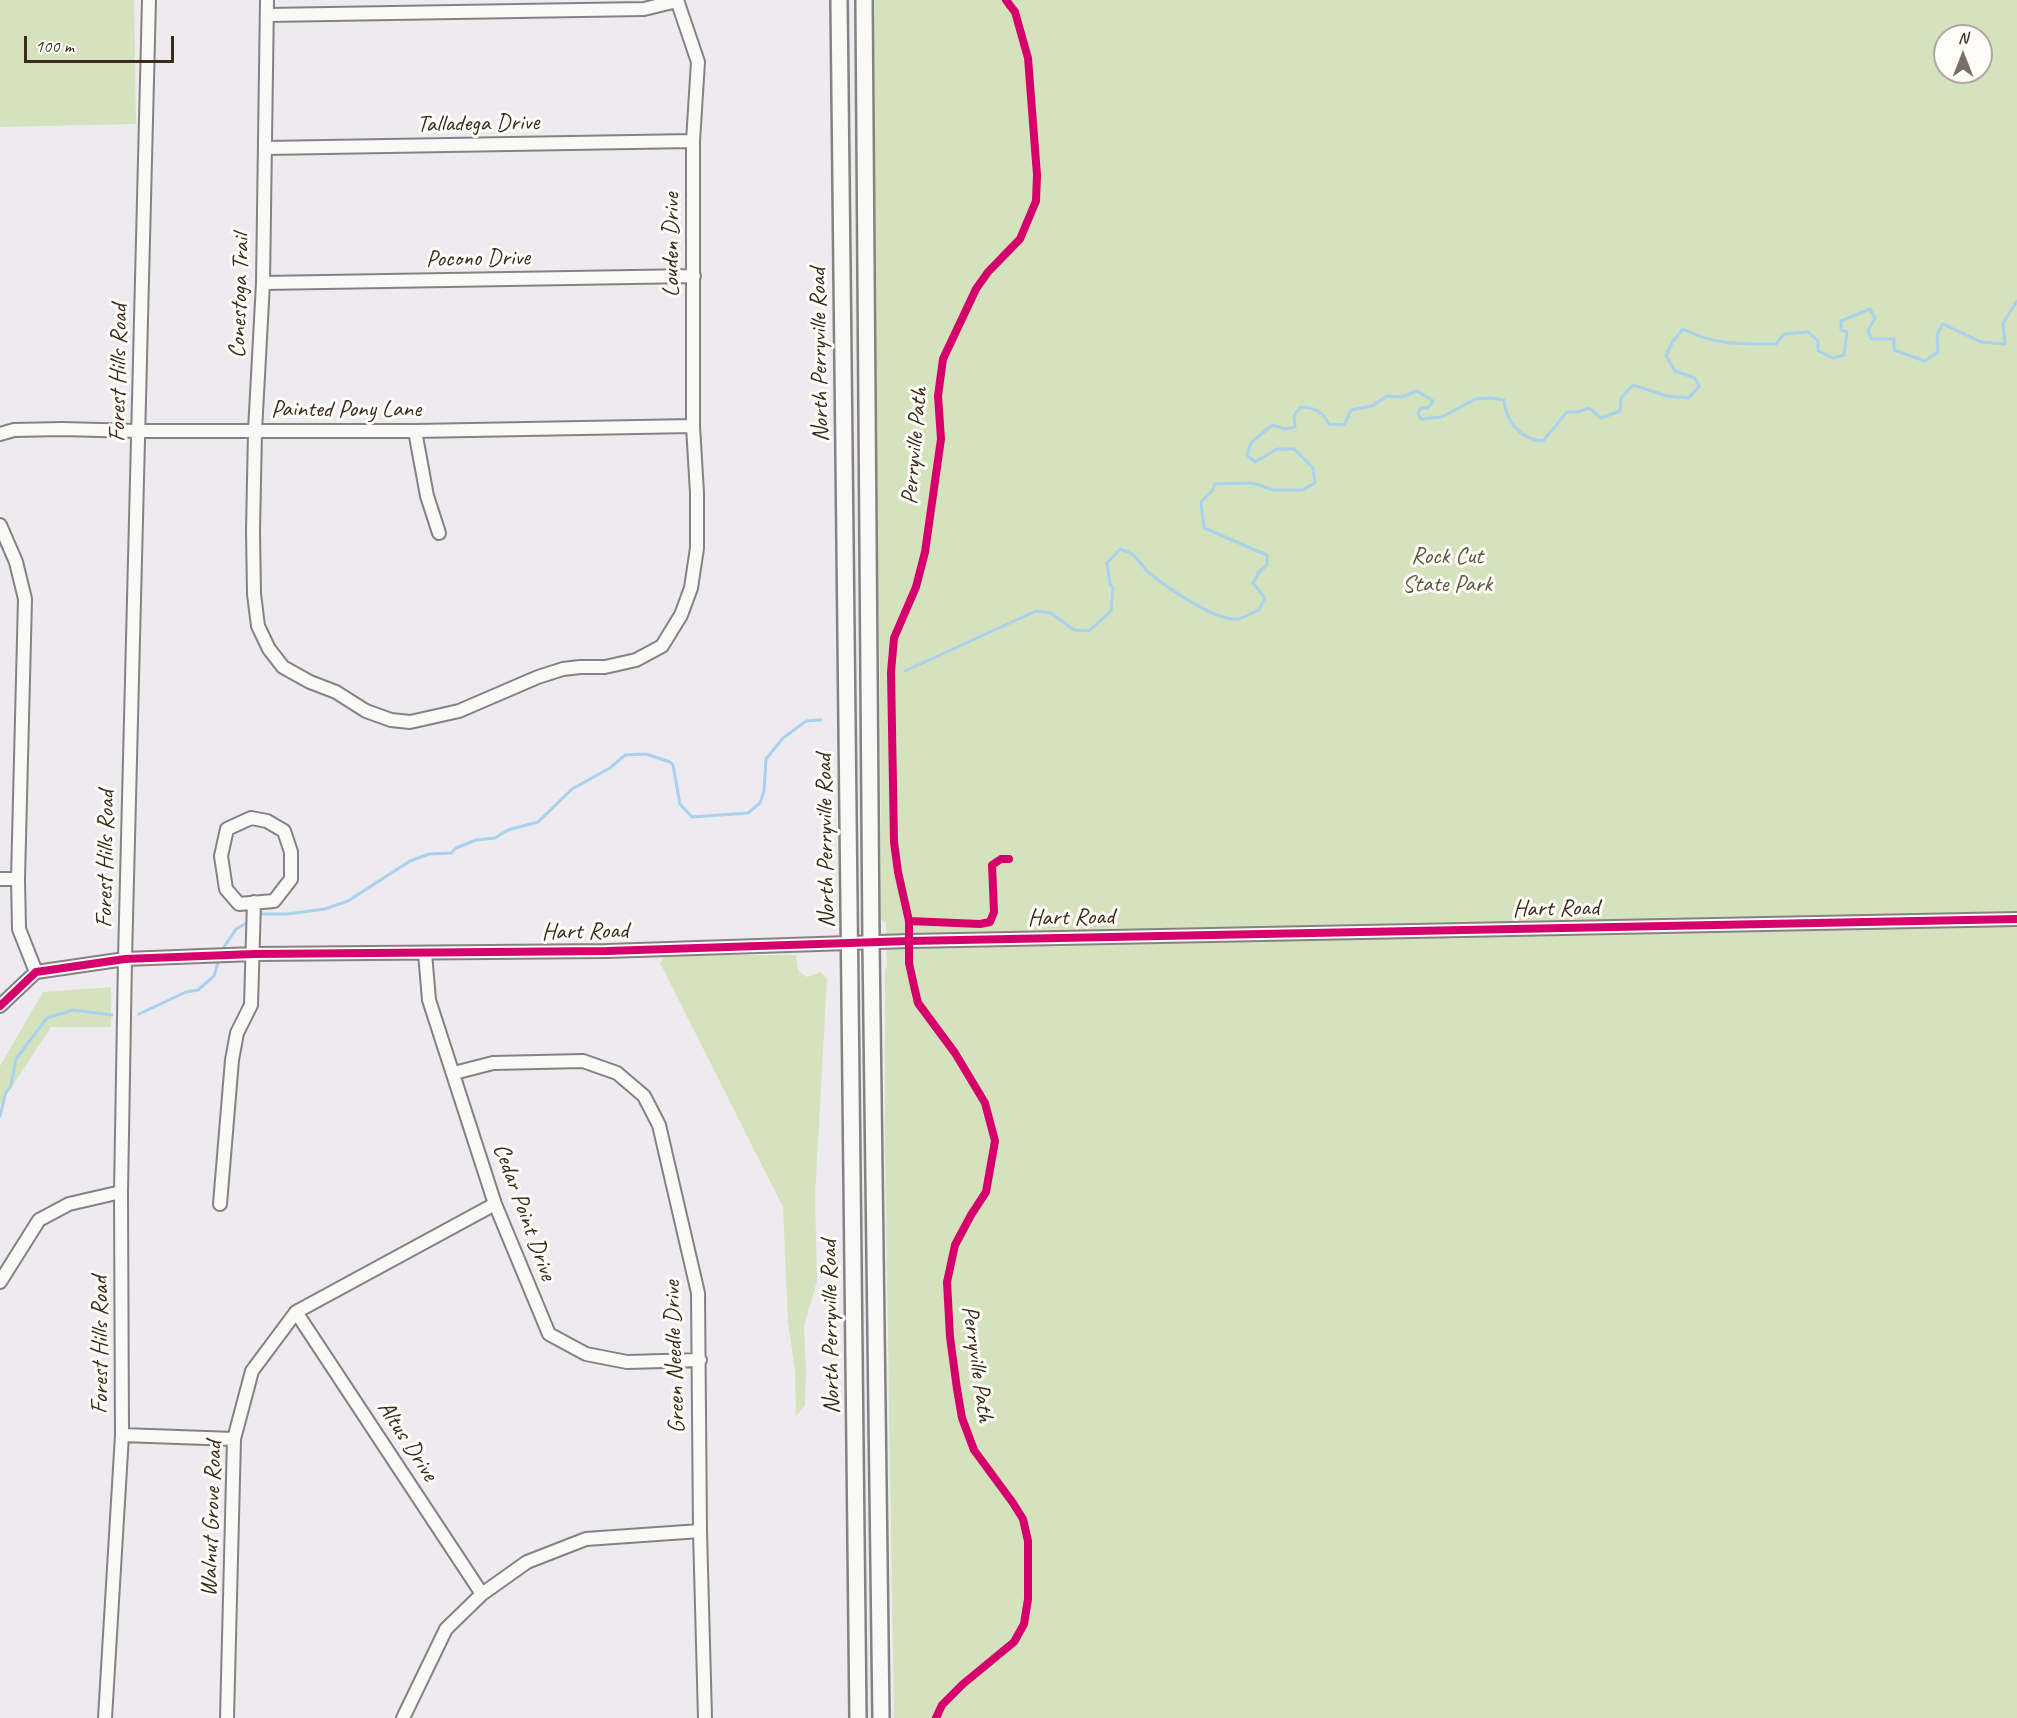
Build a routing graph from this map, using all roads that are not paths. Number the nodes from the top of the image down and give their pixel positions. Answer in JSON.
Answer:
{"nodes":[{"id":1,"x":149,"y":0,"type":"edge"},
{"id":2,"x":267,"y":0,"type":"edge"},
{"id":3,"x":677,"y":0,"type":"edge"},
{"id":4,"x":838,"y":0,"type":"edge"},
{"id":5,"x":864,"y":0,"type":"edge"},
{"id":6,"x":267,"y":15,"type":"junction"},
{"id":7,"x":693,"y":141,"type":"junction"},
{"id":8,"x":265,"y":148,"type":"junction"},
{"id":9,"x":694,"y":276,"type":"junction"},
{"id":10,"x":263,"y":284,"type":"junction"},
{"id":11,"x":693,"y":426,"type":"junction"},
{"id":12,"x":138,"y":431,"type":"junction"},
{"id":13,"x":255,"y":431,"type":"junction"},
{"id":14,"x":415,"y":431,"type":"junction"},
{"id":15,"x":0,"y":434,"type":"edge"},
{"id":16,"x":697,"y":493,"type":"joint"},
{"id":17,"x":0,"y":525,"type":"edge"},
{"id":18,"x":440,"y":533,"type":"dead end"},
{"id":19,"x":0,"y":879,"type":"edge"},
{"id":20,"x":18,"y":879,"type":"junction"},
{"id":21,"x":254,"y":903,"type":"junction"},
{"id":22,"x":2017,"y":919,"type":"edge"},
{"id":23,"x":871,"y":942,"type":"junction"},
{"id":24,"x":850,"y":943,"type":"junction"},
{"id":25,"x":425,"y":953,"type":"junction"},
{"id":26,"x":254,"y":954,"type":"junction"},
{"id":27,"x":125,"y":959,"type":"junction"},
{"id":28,"x":36,"y":972,"type":"junction"},
{"id":29,"x":0,"y":1006,"type":"edge"},
{"id":30,"x":454,"y":1073,"type":"junction"},
{"id":31,"x":121,"y":1192,"type":"junction"},
{"id":32,"x":220,"y":1204,"type":"dead end"},
{"id":33,"x":495,"y":1204,"type":"junction"},
{"id":34,"x":0,"y":1282,"type":"edge"},
{"id":35,"x":296,"y":1312,"type":"junction"},
{"id":36,"x":700,"y":1360,"type":"junction"},
{"id":37,"x":122,"y":1435,"type":"junction"},
{"id":38,"x":234,"y":1439,"type":"junction"},
{"id":39,"x":700,"y":1531,"type":"junction"},
{"id":40,"x":482,"y":1594,"type":"junction"},
{"id":41,"x":105,"y":1718,"type":"edge"},
{"id":42,"x":227,"y":1718,"type":"edge"},
{"id":43,"x":403,"y":1718,"type":"edge"},
{"id":44,"x":705,"y":1718,"type":"edge"},
{"id":45,"x":858,"y":1718,"type":"edge"},
{"id":46,"x":881,"y":1718,"type":"edge"}],
"edges":[{"from":1,"to":12,"type":"street","name":"Forest Hills Road"},
{"from":2,"to":6,"type":"street","name":"Conestoga Trail"},
{"from":3,"to":6,"type":"street"},
{"from":3,"to":7,"type":"street","name":"Louden Drive"},
{"from":4,"to":24,"type":"main road","name":"North Perryville Road"},
{"from":5,"to":23,"type":"main road","name":"North Perryville Road"},
{"from":6,"to":8,"type":"street","name":"Conestoga Trail"},
{"from":7,"to":8,"type":"street","name":"Talladega Drive"},
{"from":7,"to":9,"type":"street","name":"Louden Drive"},
{"from":8,"to":10,"type":"street","name":"Conestoga Trail"},
{"from":9,"to":10,"type":"street","name":"Pocono Drive"},
{"from":9,"to":11,"type":"street","name":"Louden Drive"},
{"from":10,"to":13,"type":"street","name":"Conestoga Trail"},
{"from":11,"to":14,"type":"street","name":"Painted Pony Lane"},
{"from":11,"to":16,"type":"street","name":"Louden Drive"},
{"from":12,"to":13,"type":"street","name":"Painted Pony Lane"},
{"from":12,"to":15,"type":"street","name":"Painted Pony Lane"},
{"from":12,"to":27,"type":"street","name":"Forest Hills Road"},
{"from":13,"to":14,"type":"street","name":"Painted Pony Lane"},
{"from":13,"to":16,"type":"street","name":"Conestoga Trail"},
{"from":14,"to":18,"type":"street"},
{"from":17,"to":20,"type":"street"},
{"from":19,"to":20,"type":"street"},
{"from":20,"to":28,"type":"street"},
{"from":21,"to":21,"type":"street"},
{"from":21,"to":26,"type":"street"},
{"from":22,"to":23,"type":"street","name":"Hart Road"},
{"from":23,"to":24,"type":"street","name":"Hart Road"},
{"from":23,"to":46,"type":"main road","name":"North Perryville Road"},
{"from":24,"to":25,"type":"street","name":"Hart Road"},
{"from":24,"to":45,"type":"main road","name":"North Perryville Road"},
{"from":25,"to":26,"type":"street","name":"Hart Road"},
{"from":25,"to":30,"type":"street","name":"Cedar Point Drive"},
{"from":26,"to":27,"type":"street","name":"Hart Road"},
{"from":26,"to":32,"type":"street"},
{"from":27,"to":28,"type":"street","name":"Hart Road"},
{"from":27,"to":31,"type":"street","name":"Forest Hills Road"},
{"from":28,"to":29,"type":"street"},
{"from":30,"to":33,"type":"street","name":"Cedar Point Drive"},
{"from":30,"to":36,"type":"street","name":"Green Needle Drive"},
{"from":31,"to":34,"type":"street"},
{"from":31,"to":37,"type":"street","name":"Forest Hills Road"},
{"from":33,"to":35,"type":"street","name":"Walnut Grove Road"},
{"from":33,"to":36,"type":"street","name":"Cedar Point Drive"},
{"from":35,"to":38,"type":"street","name":"Walnut Grove Road"},
{"from":35,"to":40,"type":"street","name":"Altus Drive"},
{"from":36,"to":39,"type":"street","name":"Green Needle Drive"},
{"from":37,"to":38,"type":"street"},
{"from":37,"to":41,"type":"street","name":"Forest Hills Road"},
{"from":38,"to":42,"type":"street","name":"Walnut Grove Road"},
{"from":39,"to":40,"type":"street"},
{"from":39,"to":44,"type":"street","name":"Green Needle Drive"},
{"from":40,"to":43,"type":"street"}]}
